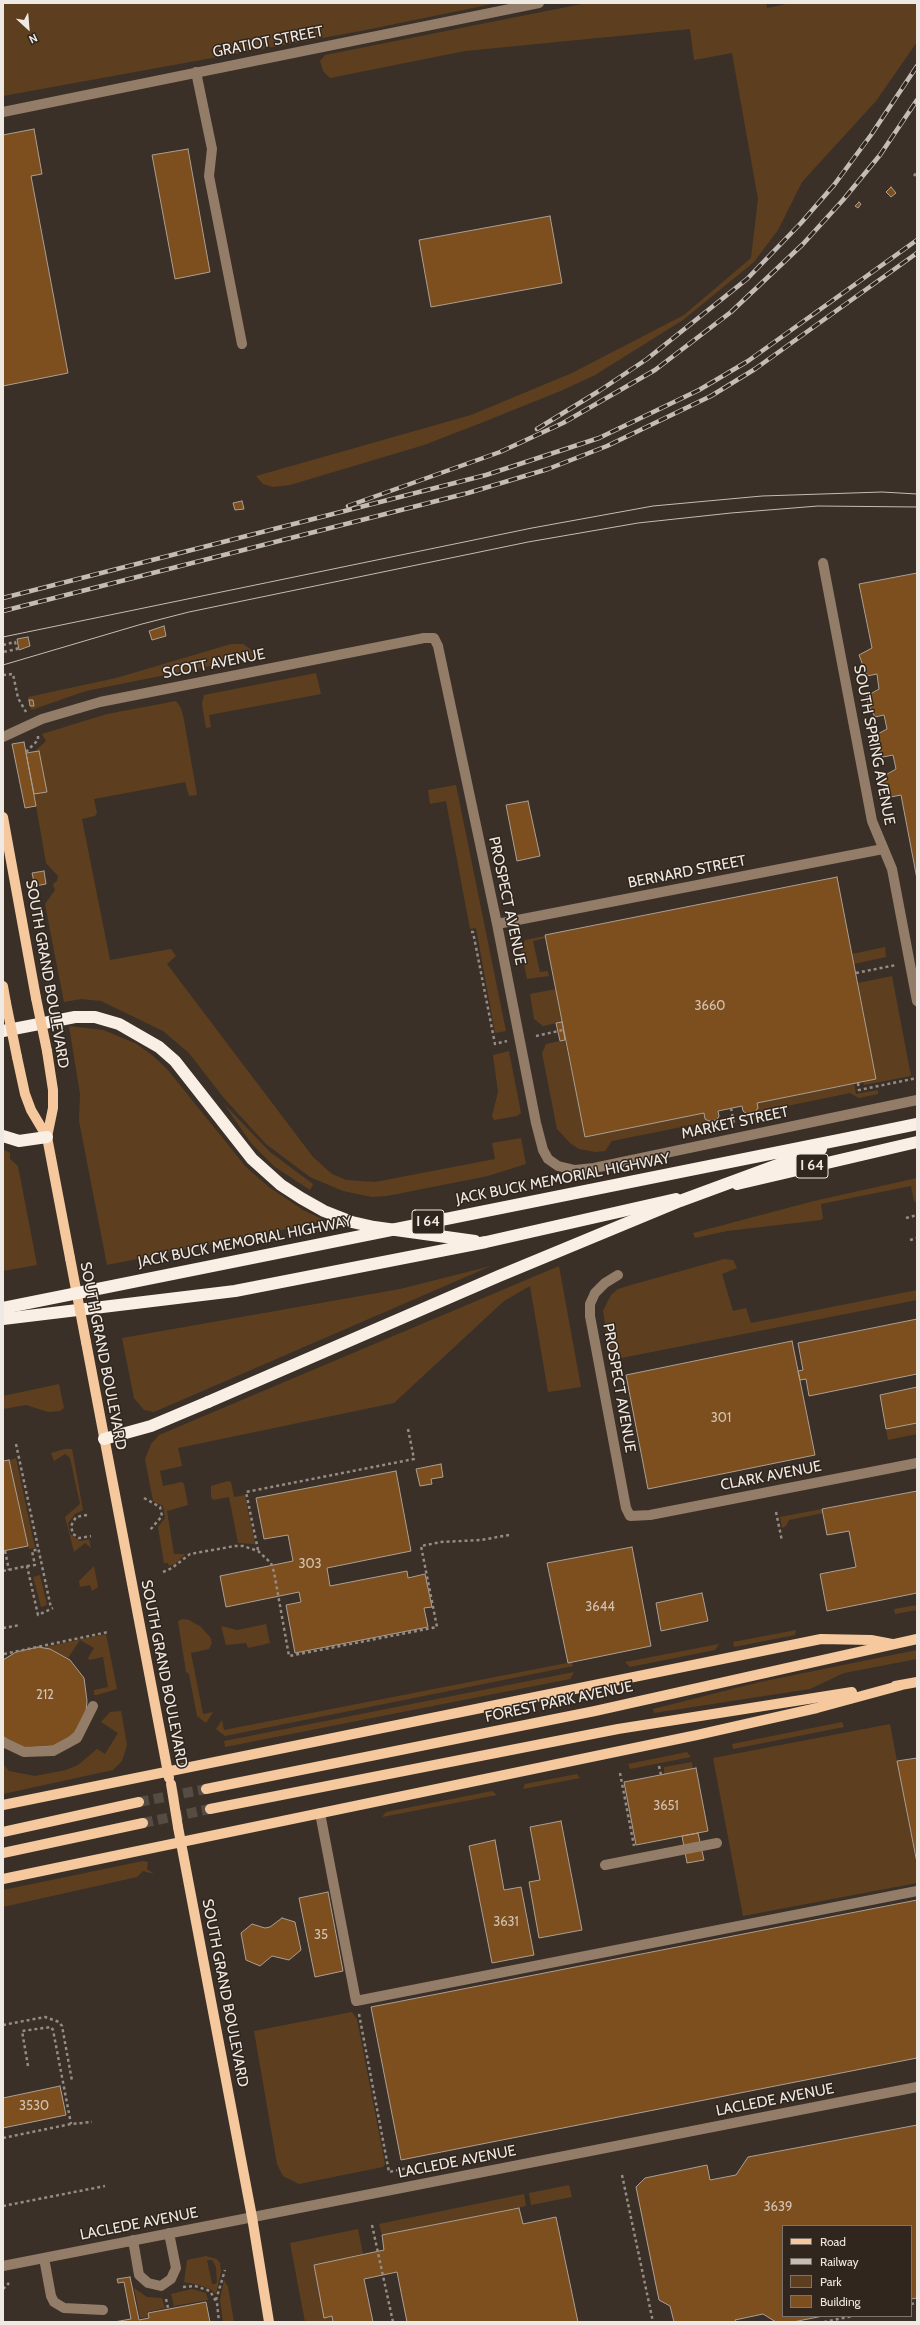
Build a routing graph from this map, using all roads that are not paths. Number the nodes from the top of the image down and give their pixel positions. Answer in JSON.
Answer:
{"nodes":[{"id":1,"x":539,"y":3,"type":"edge"},
{"id":2,"x":196,"y":72,"type":"junction"},
{"id":3,"x":3,"y":112,"type":"edge"},
{"id":4,"x":242,"y":344,"type":"dead end"},
{"id":5,"x":823,"y":563,"type":"dead end"},
{"id":6,"x":434,"y":638,"type":"joint"},
{"id":7,"x":3,"y":737,"type":"edge"},
{"id":8,"x":3,"y":817,"type":"edge"},
{"id":9,"x":883,"y":849,"type":"junction"},
{"id":10,"x":497,"y":924,"type":"junction"},
{"id":11,"x":3,"y":986,"type":"edge"},
{"id":12,"x":917,"y":1001,"type":"edge"},
{"id":13,"x":3,"y":1030,"type":"edge"},
{"id":14,"x":917,"y":1100,"type":"edge"},
{"id":15,"x":917,"y":1124,"type":"edge"},
{"id":16,"x":3,"y":1136,"type":"edge"},
{"id":17,"x":47,"y":1137,"type":"junction"},
{"id":18,"x":854,"y":1137,"type":"junction"},
{"id":19,"x":917,"y":1142,"type":"edge"},
{"id":20,"x":558,"y":1166,"type":"joint"},
{"id":21,"x":486,"y":1242,"type":"junction"},
{"id":22,"x":618,"y":1275,"type":"dead end"},
{"id":23,"x":3,"y":1308,"type":"edge"},
{"id":24,"x":3,"y":1319,"type":"edge"},
{"id":25,"x":104,"y":1439,"type":"junction"},
{"id":26,"x":917,"y":1463,"type":"edge"},
{"id":27,"x":630,"y":1516,"type":"joint"},
{"id":28,"x":917,"y":1639,"type":"edge"},
{"id":29,"x":892,"y":1644,"type":"junction"},
{"id":30,"x":917,"y":1682,"type":"edge"},
{"id":31,"x":902,"y":1685,"type":"junction"},
{"id":32,"x":93,"y":1706,"type":"dead end"},
{"id":33,"x":3,"y":1742,"type":"edge"},
{"id":34,"x":168,"y":1771,"type":"junction"},
{"id":35,"x":206,"y":1788,"type":"tunnel mouth"},
{"id":36,"x":139,"y":1802,"type":"tunnel mouth"},
{"id":37,"x":3,"y":1805,"type":"edge"},
{"id":38,"x":210,"y":1810,"type":"tunnel mouth"},
{"id":39,"x":320,"y":1813,"type":"junction"},
{"id":40,"x":143,"y":1823,"type":"tunnel mouth"},
{"id":41,"x":3,"y":1832,"type":"edge"},
{"id":42,"x":181,"y":1842,"type":"junction"},
{"id":43,"x":717,"y":1843,"type":"dead end"},
{"id":44,"x":3,"y":1853,"type":"edge"},
{"id":45,"x":605,"y":1865,"type":"dead end"},
{"id":46,"x":3,"y":1879,"type":"edge"},
{"id":47,"x":917,"y":1891,"type":"edge"},
{"id":48,"x":917,"y":2087,"type":"edge"},
{"id":49,"x":252,"y":2217,"type":"junction"},
{"id":50,"x":169,"y":2233,"type":"junction"},
{"id":51,"x":133,"y":2240,"type":"junction"},
{"id":52,"x":44,"y":2258,"type":"junction"},
{"id":53,"x":3,"y":2266,"type":"edge"},
{"id":54,"x":103,"y":2310,"type":"dead end"},
{"id":55,"x":269,"y":2322,"type":"edge"}],
"edges":[{"from":1,"to":2,"type":"street","name":"GRATIOT STREET"},
{"from":2,"to":3,"type":"street","name":"GRATIOT STREET"},
{"from":2,"to":4,"type":"street"},
{"from":5,"to":9,"type":"street","name":"SOUTH SPRING AVENUE"},
{"from":6,"to":7,"type":"street","name":"SCOTT AVENUE"},
{"from":6,"to":10,"type":"street","name":"PROSPECT AVENUE"},
{"from":8,"to":17,"type":"main road","name":"SOUTH GRAND BOULEVARD","bridge":true},
{"from":9,"to":10,"type":"street","name":"BERNARD STREET"},
{"from":9,"to":12,"type":"street","name":"SOUTH SPRING AVENUE"},
{"from":10,"to":20,"type":"street","name":"PROSPECT AVENUE"},
{"from":11,"to":17,"type":"main road","name":"SOUTH GRAND BOULEVARD","bridge":true},
{"from":13,"to":21,"type":"highway"},
{"from":14,"to":20,"type":"street","name":"MARKET STREET"},
{"from":15,"to":18,"type":"highway","name":"JACK BUCK MEMORIAL HIGHWAY","number":"I 64"},
{"from":16,"to":17,"type":"highway"},
{"from":17,"to":25,"type":"main road","name":"SOUTH GRAND BOULEVARD","bridge":true},
{"from":18,"to":23,"type":"highway","name":"JACK BUCK MEMORIAL HIGHWAY","number":"I 64","bridge":true},
{"from":18,"to":25,"type":"highway","bridge":true},
{"from":19,"to":21,"type":"highway","number":"I 64"},
{"from":21,"to":24,"type":"highway","number":"I 64"},
{"from":22,"to":27,"type":"street","name":"PROSPECT AVENUE"},
{"from":25,"to":34,"type":"main road","name":"SOUTH GRAND BOULEVARD"},
{"from":26,"to":27,"type":"street","name":"CLARK AVENUE"},
{"from":28,"to":29,"type":"main road","name":"FOREST PARK AVENUE"},
{"from":29,"to":34,"type":"main road"},
{"from":29,"to":35,"type":"main road","name":"FOREST PARK AVENUE"},
{"from":30,"to":31,"type":"main road"},
{"from":31,"to":38,"type":"main road"},
{"from":31,"to":39,"type":"main road"},
{"from":32,"to":33,"type":"street"},
{"from":34,"to":37,"type":"main road"},
{"from":34,"to":42,"type":"main road","name":"SOUTH GRAND BOULEVARD","bridge":true},
{"from":36,"to":41,"type":"main road"},
{"from":39,"to":42,"type":"main road"},
{"from":39,"to":47,"type":"street"},
{"from":40,"to":44,"type":"main road"},
{"from":42,"to":46,"type":"main road"},
{"from":42,"to":49,"type":"main road","name":"SOUTH GRAND BOULEVARD"},
{"from":43,"to":45,"type":"street"},
{"from":48,"to":49,"type":"street","name":"LACLEDE AVENUE"},
{"from":49,"to":50,"type":"street","name":"LACLEDE AVENUE"},
{"from":49,"to":55,"type":"main road","name":"SOUTH GRAND BOULEVARD"},
{"from":50,"to":51,"type":"street","name":"LACLEDE AVENUE"},
{"from":50,"to":51,"type":"street"},
{"from":51,"to":52,"type":"street","name":"LACLEDE AVENUE"},
{"from":52,"to":53,"type":"street","name":"LACLEDE AVENUE"},
{"from":52,"to":54,"type":"street"}]}
